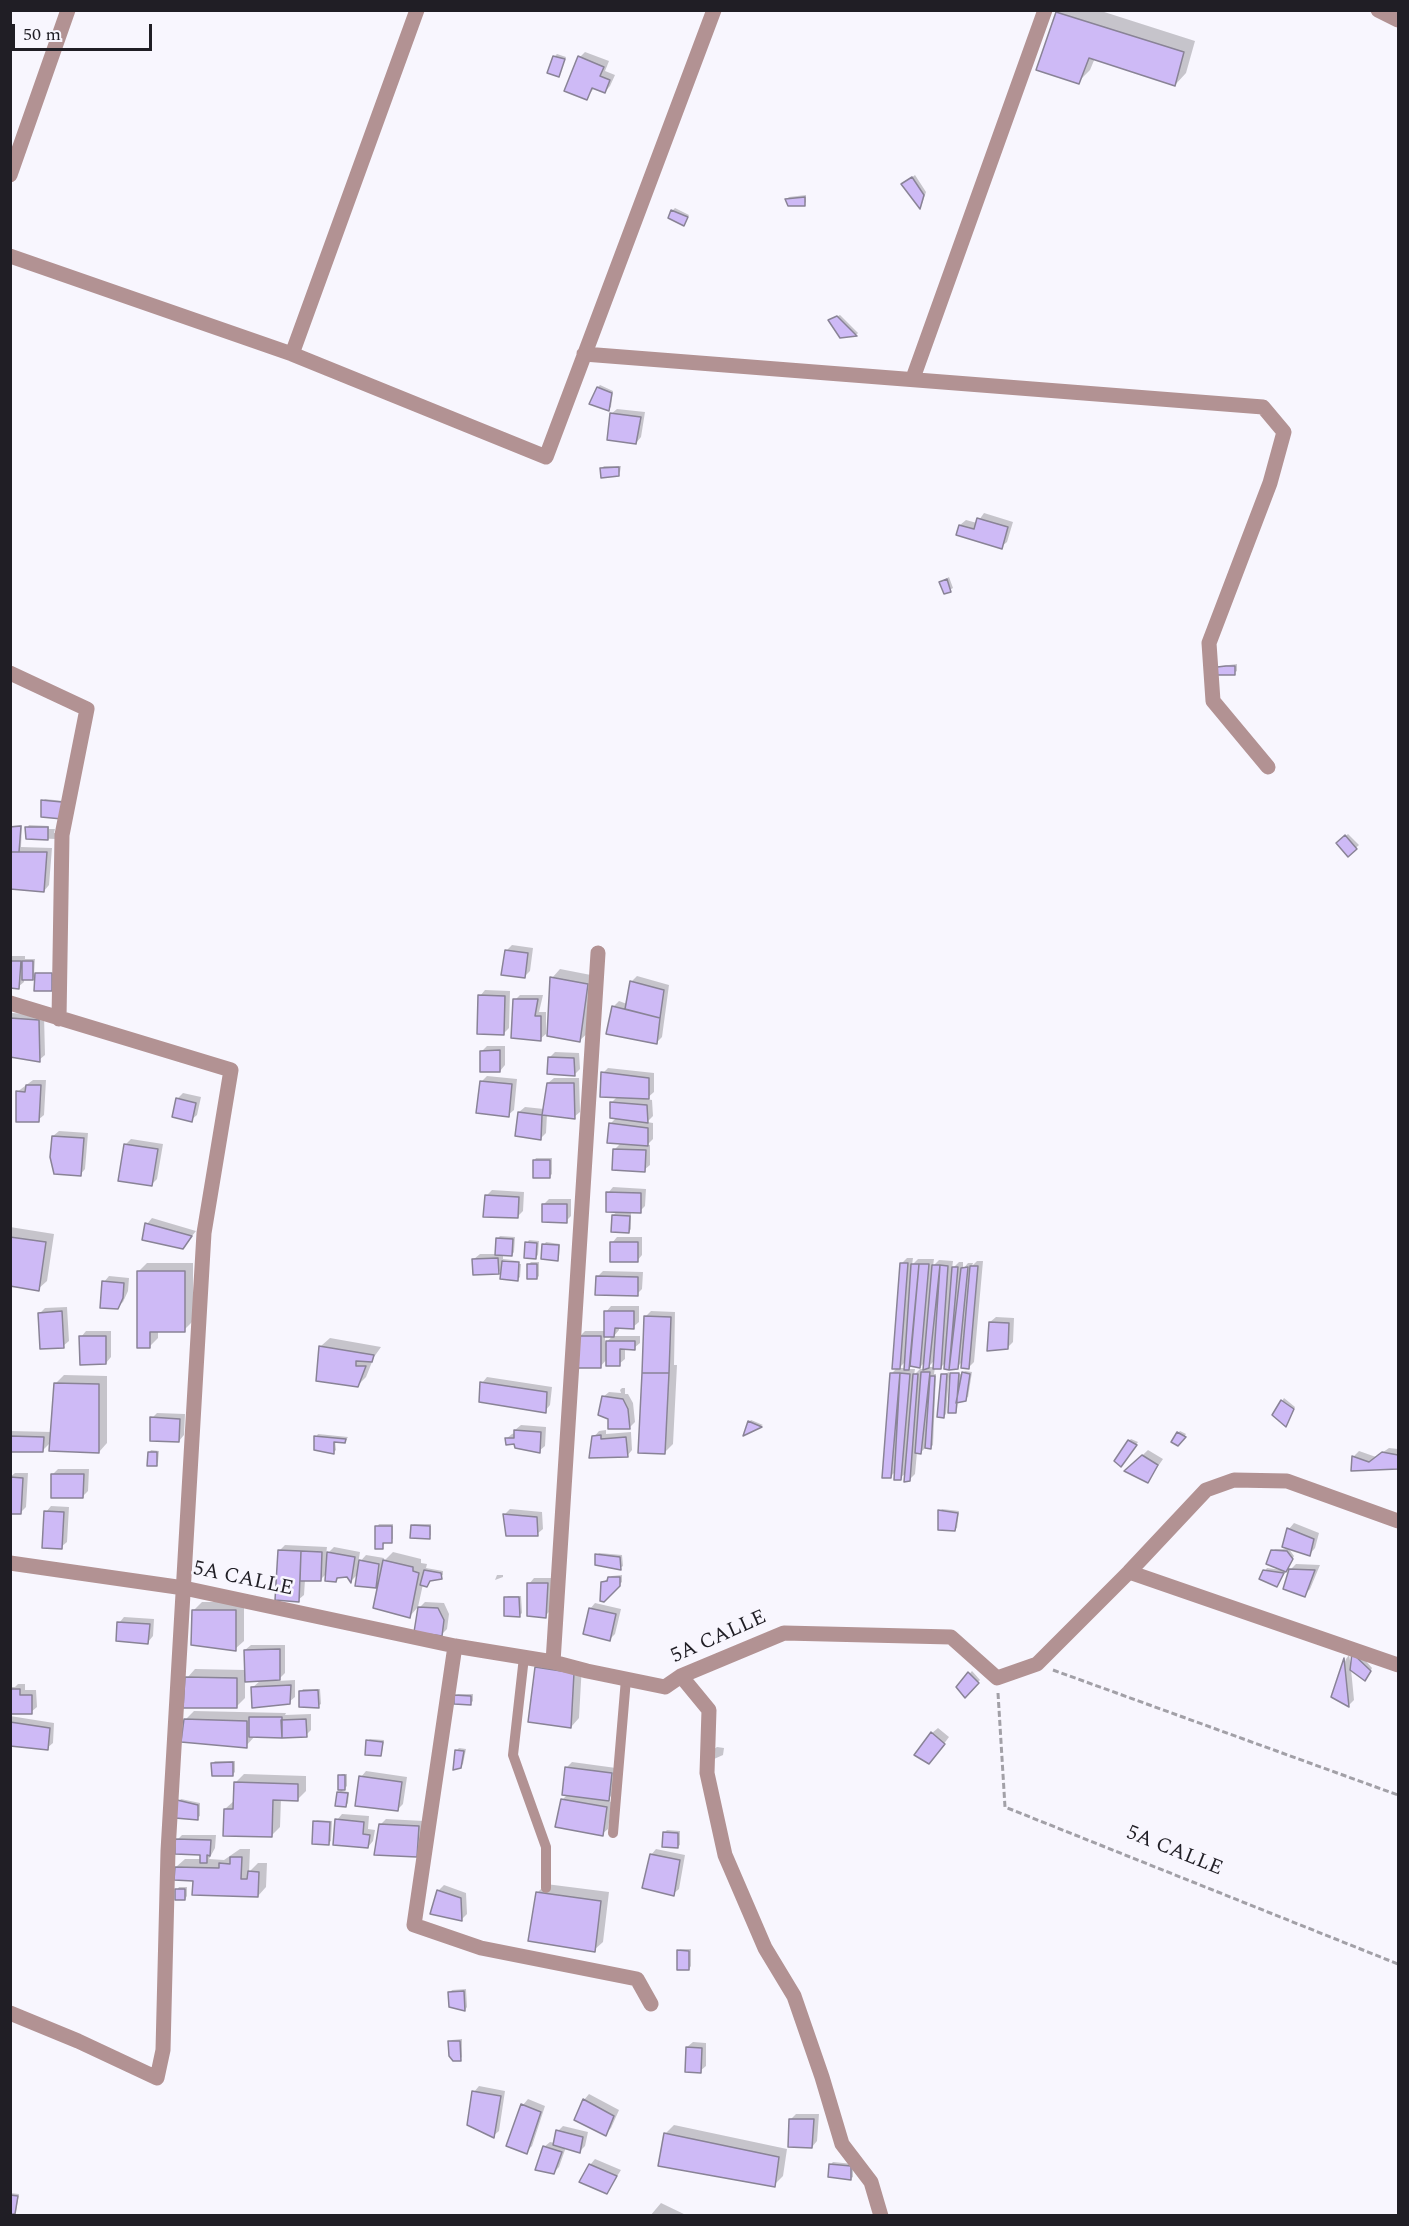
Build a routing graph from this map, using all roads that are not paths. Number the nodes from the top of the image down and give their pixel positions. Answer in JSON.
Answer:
{"nodes":[{"id":1,"x":68,"y":10,"type":"edge"},
{"id":2,"x":417,"y":10,"type":"edge"},
{"id":3,"x":714,"y":10,"type":"edge"},
{"id":4,"x":1046,"y":10,"type":"edge"},
{"id":5,"x":1378,"y":10,"type":"edge"},
{"id":6,"x":1398,"y":20,"type":"edge"},
{"id":7,"x":10,"y":176,"type":"edge"},
{"id":8,"x":10,"y":256,"type":"edge"},
{"id":9,"x":292,"y":354,"type":"junction"},
{"id":10,"x":584,"y":354,"type":"junction"},
{"id":11,"x":913,"y":378,"type":"junction"},
{"id":12,"x":10,"y":673,"type":"edge"},
{"id":13,"x":1268,"y":768,"type":"dead end"},
{"id":14,"x":598,"y":953,"type":"dead end"},
{"id":15,"x":10,"y":1003,"type":"edge"},
{"id":16,"x":59,"y":1019,"type":"junction"},
{"id":17,"x":1398,"y":1521,"type":"edge"},
{"id":18,"x":10,"y":1563,"type":"edge"},
{"id":19,"x":1129,"y":1572,"type":"junction"},
{"id":20,"x":184,"y":1588,"type":"junction"},
{"id":21,"x":455,"y":1646,"type":"junction"},
{"id":22,"x":524,"y":1658,"type":"junction"},
{"id":23,"x":553,"y":1662,"type":"junction"},
{"id":24,"x":1398,"y":1665,"type":"edge"},
{"id":25,"x":681,"y":1676,"type":"junction"},
{"id":26,"x":626,"y":1679,"type":"junction"},
{"id":27,"x":614,"y":1833,"type":"dead end"},
{"id":28,"x":546,"y":1888,"type":"dead end"},
{"id":29,"x":651,"y":2004,"type":"dead end"},
{"id":30,"x":10,"y":2013,"type":"edge"},
{"id":31,"x":881,"y":2216,"type":"edge"}],
"edges":[{"from":1,"to":7,"type":"street"},
{"from":2,"to":9,"type":"street"},
{"from":3,"to":10,"type":"street"},
{"from":4,"to":11,"type":"street"},
{"from":5,"to":6,"type":"street"},
{"from":8,"to":9,"type":"street"},
{"from":9,"to":10,"type":"street"},
{"from":10,"to":11,"type":"street"},
{"from":11,"to":13,"type":"street"},
{"from":12,"to":16,"type":"street"},
{"from":14,"to":23,"type":"street"},
{"from":15,"to":16,"type":"street"},
{"from":16,"to":20,"type":"street"},
{"from":17,"to":19,"type":"street"},
{"from":18,"to":20,"type":"street","name":"5A CALLE"},
{"from":19,"to":24,"type":"street"},
{"from":19,"to":25,"type":"street","name":"5A CALLE"},
{"from":20,"to":21,"type":"street","name":"5A CALLE"},
{"from":20,"to":30,"type":"street"},
{"from":21,"to":22,"type":"street","name":"5A CALLE"},
{"from":21,"to":29,"type":"street"},
{"from":22,"to":23,"type":"street","name":"5A CALLE"},
{"from":22,"to":28,"type":"lane"},
{"from":23,"to":26,"type":"street","name":"5A CALLE"},
{"from":25,"to":26,"type":"street","name":"5A CALLE"},
{"from":25,"to":31,"type":"street"},
{"from":26,"to":27,"type":"lane"}]}
